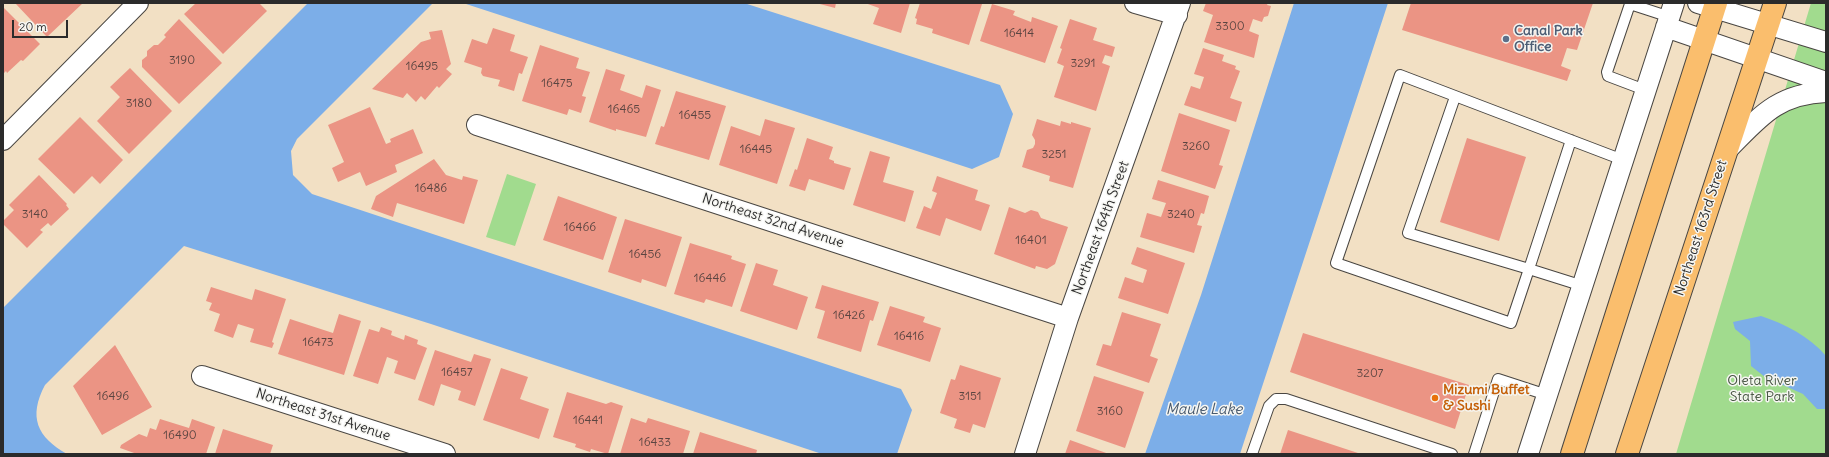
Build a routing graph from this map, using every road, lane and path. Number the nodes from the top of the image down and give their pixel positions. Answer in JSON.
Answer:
{"nodes":[{"id":1,"x":138,"y":3,"type":"edge"},
{"id":2,"x":1136,"y":3,"type":"edge"},
{"id":3,"x":1775,"y":3,"type":"edge"},
{"id":4,"x":1630,"y":4,"type":"edge"},
{"id":5,"x":1709,"y":5,"type":"edge"},
{"id":6,"x":1178,"y":9,"type":"edge"},
{"id":7,"x":1670,"y":16,"type":"edge"},
{"id":8,"x":1768,"y":25,"type":"junction"},
{"id":9,"x":1704,"y":40,"type":"junction"},
{"id":10,"x":1826,"y":42,"type":"edge"},
{"id":11,"x":1757,"y":59,"type":"junction"},
{"id":12,"x":1826,"y":82,"type":"edge"},
{"id":13,"x":1645,"y":90,"type":"junction"},
{"id":14,"x":1826,"y":92,"type":"edge"},
{"id":15,"x":1455,"y":96,"type":"junction"},
{"id":16,"x":477,"y":124,"type":"dead end"},
{"id":17,"x":3,"y":140,"type":"edge"},
{"id":18,"x":1571,"y":140,"type":"junction"},
{"id":19,"x":1727,"y":150,"type":"junction"},
{"id":20,"x":1623,"y":160,"type":"junction"},
{"id":21,"x":1529,"y":269,"type":"junction"},
{"id":22,"x":1583,"y":286,"type":"junction"},
{"id":23,"x":1068,"y":318,"type":"junction"},
{"id":24,"x":202,"y":376,"type":"dead end"},
{"id":25,"x":1547,"y":395,"type":"junction"},
{"id":26,"x":1421,"y":449,"type":"edge"},
{"id":27,"x":445,"y":454,"type":"edge"},
{"id":28,"x":1025,"y":454,"type":"edge"},
{"id":29,"x":1252,"y":454,"type":"edge"},
{"id":30,"x":1452,"y":454,"type":"edge"},
{"id":31,"x":1474,"y":454,"type":"edge"},
{"id":32,"x":1528,"y":454,"type":"edge"},
{"id":33,"x":1572,"y":454,"type":"edge"},
{"id":34,"x":1627,"y":454,"type":"edge"}],
"edges":[{"from":1,"to":17,"type":"street"},
{"from":2,"to":6,"type":"street"},
{"from":3,"to":8,"type":"main road","name":"Northeast 163rd Street"},
{"from":4,"to":7,"type":"lane"},
{"from":4,"to":13,"type":"lane"},
{"from":5,"to":8,"type":"street"},
{"from":5,"to":9,"type":"main road"},
{"from":6,"to":23,"type":"street","name":"Northeast 164th Street"},
{"from":7,"to":9,"type":"street"},
{"from":7,"to":13,"type":"street"},
{"from":8,"to":10,"type":"street"},
{"from":8,"to":11,"type":"main road","name":"Northeast 163rd Street"},
{"from":9,"to":11,"type":"street"},
{"from":9,"to":33,"type":"main road"},
{"from":11,"to":12,"type":"street"},
{"from":11,"to":19,"type":"main road","name":"Northeast 163rd Street"},
{"from":13,"to":20,"type":"street"},
{"from":14,"to":19,"type":"street"},
{"from":15,"to":18,"type":"lane"},
{"from":15,"to":21,"type":"lane"},
{"from":15,"to":21,"type":"lane"},
{"from":16,"to":23,"type":"street","name":"Northeast 32nd Avenue"},
{"from":18,"to":20,"type":"lane"},
{"from":18,"to":21,"type":"lane"},
{"from":19,"to":34,"type":"main road","name":"Northeast 163rd Street"},
{"from":20,"to":22,"type":"street"},
{"from":21,"to":22,"type":"lane"},
{"from":22,"to":25,"type":"street"},
{"from":23,"to":28,"type":"street","name":"Northeast 164th Street"},
{"from":24,"to":27,"type":"street","name":"Northeast 31st Avenue"},
{"from":25,"to":31,"type":"lane"},
{"from":25,"to":32,"type":"street"},
{"from":26,"to":29,"type":"lane"},
{"from":26,"to":30,"type":"lane"}]}
